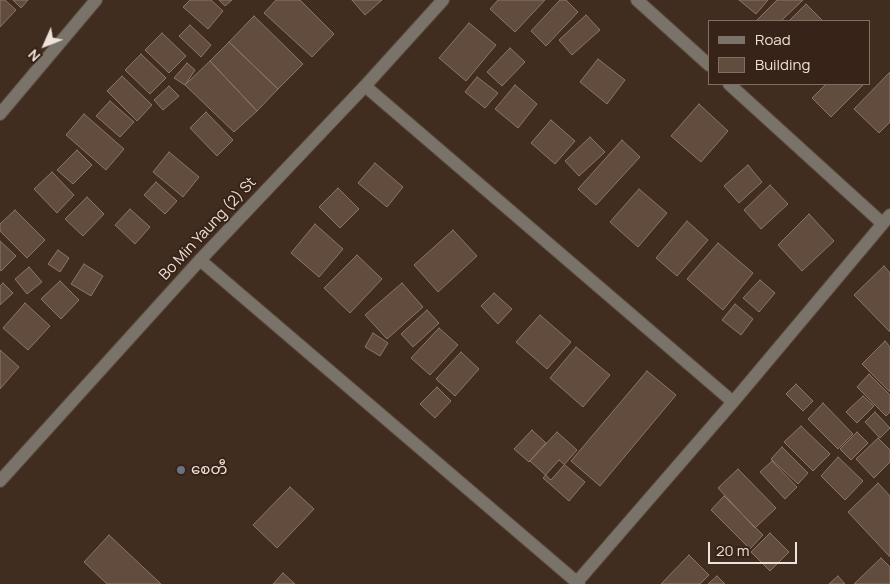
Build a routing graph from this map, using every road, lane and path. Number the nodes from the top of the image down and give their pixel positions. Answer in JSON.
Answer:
{"nodes":[{"id":1,"x":96,"y":0,"type":"edge"},
{"id":2,"x":443,"y":0,"type":"edge"},
{"id":3,"x":637,"y":0,"type":"edge"},
{"id":4,"x":708,"y":64,"type":"edge"},
{"id":5,"x":730,"y":85,"type":"edge"},
{"id":6,"x":365,"y":86,"type":"junction"},
{"id":7,"x":0,"y":114,"type":"edge"},
{"id":8,"x":886,"y":219,"type":"edge"},
{"id":9,"x":200,"y":260,"type":"junction"},
{"id":10,"x":733,"y":402,"type":"junction"},
{"id":11,"x":0,"y":481,"type":"edge"},
{"id":12,"x":578,"y":583,"type":"edge"}],
"edges":[{"from":1,"to":7,"type":"street"},
{"from":2,"to":6,"type":"street","name":"Bo Min Yaung (2) St"},
{"from":3,"to":4,"type":"street"},
{"from":5,"to":8,"type":"street"},
{"from":6,"to":9,"type":"street","name":"Bo Min Yaung (2) St"},
{"from":6,"to":10,"type":"street"},
{"from":8,"to":10,"type":"street"},
{"from":9,"to":11,"type":"street","name":"Bo Min Yaung (2) St"},
{"from":9,"to":12,"type":"street"},
{"from":10,"to":12,"type":"street"}]}
